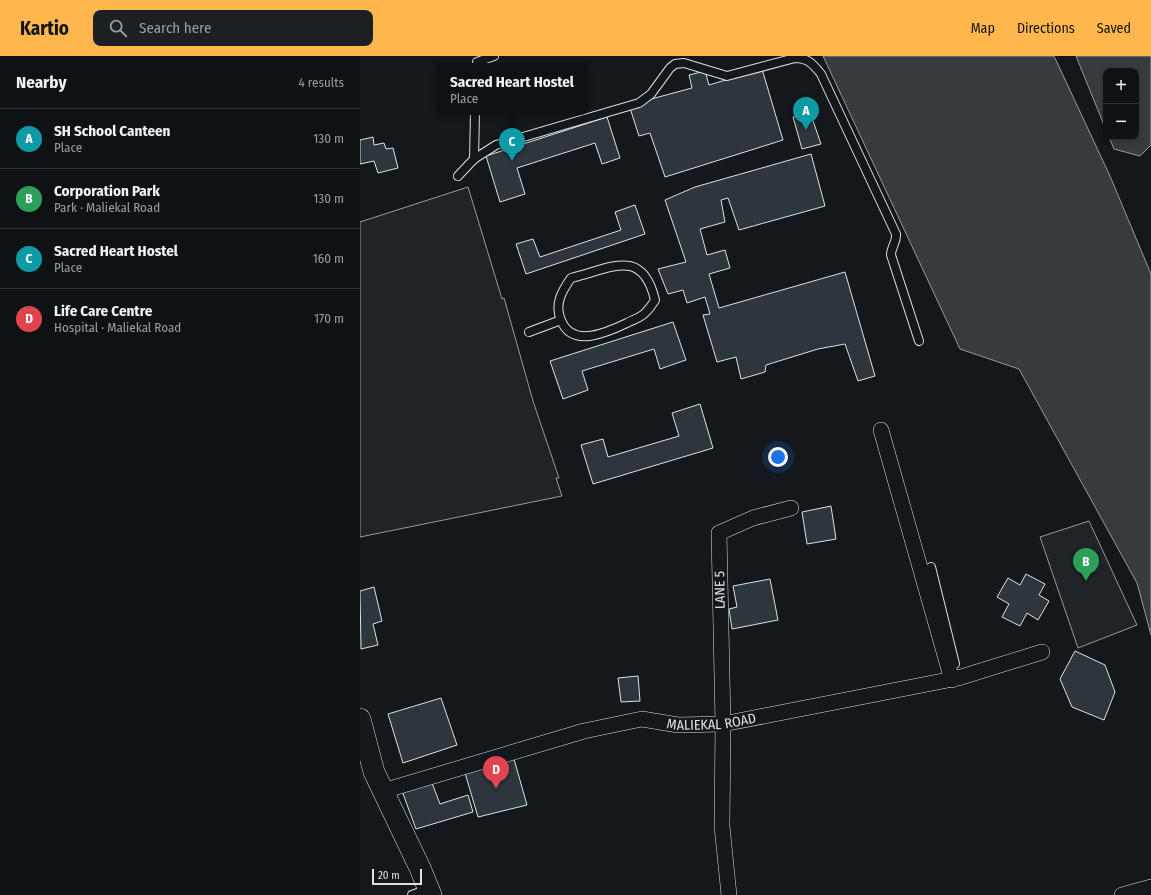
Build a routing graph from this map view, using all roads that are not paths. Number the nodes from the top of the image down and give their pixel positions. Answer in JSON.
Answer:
{"nodes":[{"id":1,"x":494,"y":56,"type":"edge"},
{"id":2,"x":476,"y":61,"type":"edge"},
{"id":3,"x":475,"y":115,"type":"edge"},
{"id":4,"x":474,"y":159,"type":"junction"},
{"id":5,"x":458,"y":176,"type":"dead end"},
{"id":6,"x":561,"y":320,"type":"junction"},
{"id":7,"x":529,"y":332,"type":"dead end"},
{"id":8,"x":919,"y":341,"type":"dead end"},
{"id":9,"x":881,"y":430,"type":"dead end"},
{"id":10,"x":791,"y":508,"type":"dead end"},
{"id":11,"x":931,"y":567,"type":"dead end"},
{"id":12,"x":1042,"y":652,"type":"dead end"},
{"id":13,"x":955,"y":679,"type":"junction"},
{"id":14,"x":360,"y":719,"type":"edge"},
{"id":15,"x":723,"y":724,"type":"junction"},
{"id":16,"x":383,"y":791,"type":"junction"},
{"id":17,"x":1151,"y":887,"type":"edge"},
{"id":18,"x":424,"y":893,"type":"edge"},
{"id":19,"x":729,"y":895,"type":"edge"},
{"id":20,"x":1122,"y":895,"type":"edge"}],
"edges":[{"from":1,"to":2,"type":"lane"},
{"from":3,"to":4,"type":"lane"},
{"from":4,"to":5,"type":"lane"},
{"from":4,"to":8,"type":"lane"},
{"from":6,"to":6,"type":"lane"},
{"from":6,"to":7,"type":"lane"},
{"from":9,"to":13,"type":"street"},
{"from":10,"to":15,"type":"street","name":"LANE 5"},
{"from":11,"to":13,"type":"lane"},
{"from":12,"to":13,"type":"street","name":"MALIEKAL ROAD"},
{"from":13,"to":15,"type":"street","name":"MALIEKAL ROAD"},
{"from":14,"to":16,"type":"main road"},
{"from":15,"to":16,"type":"street","name":"MALIEKAL ROAD"},
{"from":15,"to":19,"type":"street"},
{"from":16,"to":18,"type":"main road"},
{"from":17,"to":20,"type":"street"}]}
